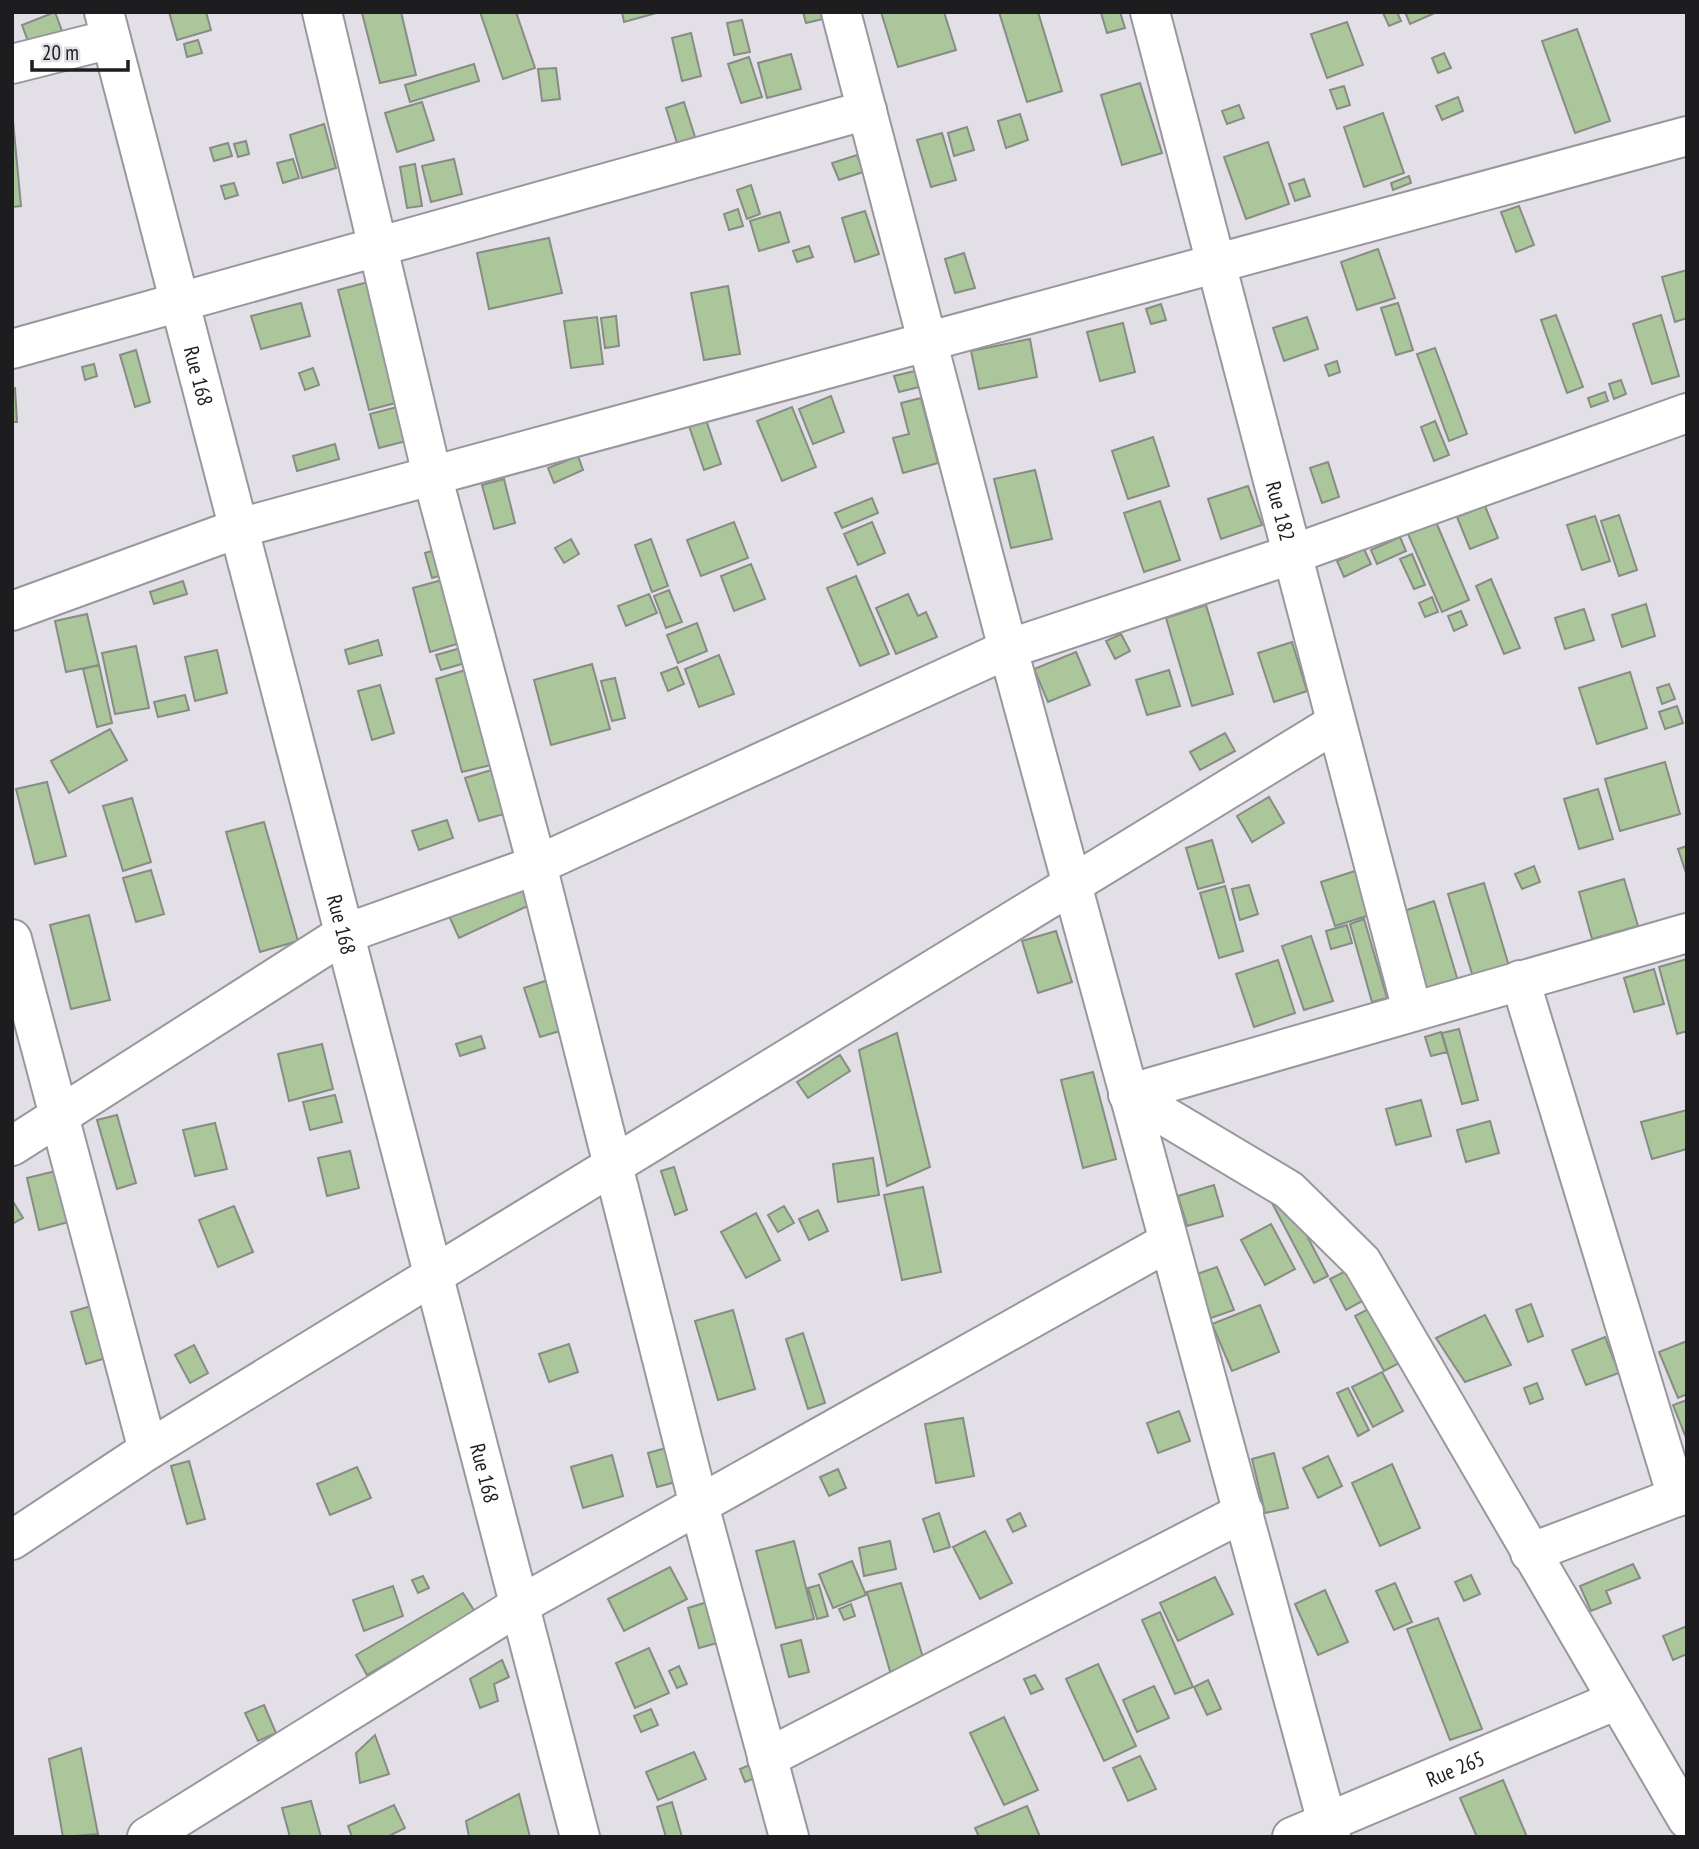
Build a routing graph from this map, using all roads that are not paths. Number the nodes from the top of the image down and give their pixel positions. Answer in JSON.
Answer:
{"nodes":[{"id":1,"x":322,"y":12,"type":"edge"},
{"id":2,"x":841,"y":12,"type":"edge"},
{"id":3,"x":1150,"y":12,"type":"edge"},
{"id":4,"x":107,"y":26,"type":"edge"},
{"id":5,"x":12,"y":64,"type":"edge"},
{"id":6,"x":867,"y":110,"type":"junction"},
{"id":7,"x":1687,"y":136,"type":"edge"},
{"id":8,"x":378,"y":247,"type":"junction"},
{"id":9,"x":1216,"y":263,"type":"junction"},
{"id":10,"x":180,"y":302,"type":"junction"},
{"id":11,"x":929,"y":341,"type":"junction"},
{"id":12,"x":12,"y":349,"type":"edge"},
{"id":13,"x":1687,"y":414,"type":"edge"},
{"id":14,"x":432,"y":475,"type":"junction"},
{"id":15,"x":239,"y":528,"type":"junction"},
{"id":16,"x":1293,"y":554,"type":"junction"},
{"id":17,"x":12,"y":611,"type":"edge"},
{"id":18,"x":1008,"y":649,"type":"junction"},
{"id":19,"x":1336,"y":723,"type":"junction"},
{"id":20,"x":537,"y":865,"type":"junction"},
{"id":21,"x":1073,"y":883,"type":"junction"},
{"id":22,"x":1687,"y":933,"type":"edge"},
{"id":23,"x":344,"y":934,"type":"junction"},
{"id":24,"x":12,"y":939,"type":"edge"},
{"id":25,"x":1520,"y":980,"type":"junction"},
{"id":26,"x":1412,"y":1010,"type":"junction"},
{"id":27,"x":1128,"y":1094,"type":"junction"},
{"id":28,"x":59,"y":1114,"type":"junction"},
{"id":29,"x":12,"y":1146,"type":"edge"},
{"id":30,"x":614,"y":1164,"type":"junction"},
{"id":31,"x":1168,"y":1242,"type":"junction"},
{"id":32,"x":435,"y":1274,"type":"junction"},
{"id":33,"x":148,"y":1450,"type":"junction"},
{"id":34,"x":1682,"y":1495,"type":"edge"},
{"id":35,"x":699,"y":1505,"type":"junction"},
{"id":36,"x":1244,"y":1512,"type":"junction"},
{"id":37,"x":12,"y":1540,"type":"edge"},
{"id":38,"x":1531,"y":1553,"type":"junction"},
{"id":39,"x":520,"y":1605,"type":"junction"},
{"id":40,"x":1617,"y":1700,"type":"junction"},
{"id":41,"x":767,"y":1758,"type":"junction"},
{"id":42,"x":1687,"y":1819,"type":"edge"},
{"id":43,"x":1328,"y":1829,"type":"edge"},
{"id":44,"x":147,"y":1837,"type":"edge"},
{"id":45,"x":580,"y":1837,"type":"edge"},
{"id":46,"x":789,"y":1837,"type":"edge"},
{"id":47,"x":1292,"y":1837,"type":"edge"}],
"edges":[{"from":1,"to":8,"type":"street"},
{"from":2,"to":6,"type":"street"},
{"from":3,"to":9,"type":"street","name":"Rue 182"},
{"from":4,"to":5,"type":"street"},
{"from":4,"to":10,"type":"street","name":"Rue 168"},
{"from":6,"to":8,"type":"street"},
{"from":6,"to":11,"type":"street"},
{"from":7,"to":9,"type":"street"},
{"from":8,"to":10,"type":"street"},
{"from":8,"to":14,"type":"street"},
{"from":9,"to":11,"type":"street"},
{"from":9,"to":16,"type":"street","name":"Rue 182"},
{"from":10,"to":12,"type":"street"},
{"from":10,"to":15,"type":"street","name":"Rue 168"},
{"from":11,"to":14,"type":"street"},
{"from":11,"to":18,"type":"street"},
{"from":13,"to":16,"type":"street"},
{"from":14,"to":15,"type":"street"},
{"from":14,"to":20,"type":"street"},
{"from":15,"to":17,"type":"street"},
{"from":15,"to":23,"type":"street","name":"Rue 168"},
{"from":16,"to":18,"type":"street"},
{"from":16,"to":19,"type":"street","name":"Rue 182"},
{"from":18,"to":20,"type":"street"},
{"from":18,"to":21,"type":"street"},
{"from":19,"to":21,"type":"street"},
{"from":19,"to":26,"type":"street","name":"Rue 182"},
{"from":20,"to":23,"type":"street"},
{"from":20,"to":30,"type":"street"},
{"from":21,"to":27,"type":"street"},
{"from":21,"to":30,"type":"street"},
{"from":22,"to":25,"type":"street"},
{"from":23,"to":28,"type":"street"},
{"from":23,"to":32,"type":"street","name":"Rue 168"},
{"from":24,"to":28,"type":"street"},
{"from":25,"to":26,"type":"street"},
{"from":25,"to":34,"type":"street"},
{"from":26,"to":27,"type":"street"},
{"from":27,"to":31,"type":"street"},
{"from":27,"to":38,"type":"street"},
{"from":28,"to":29,"type":"street"},
{"from":28,"to":33,"type":"street"},
{"from":30,"to":32,"type":"street"},
{"from":30,"to":35,"type":"street"},
{"from":31,"to":35,"type":"street"},
{"from":31,"to":36,"type":"street"},
{"from":32,"to":33,"type":"street"},
{"from":32,"to":39,"type":"street","name":"Rue 168"},
{"from":33,"to":37,"type":"street"},
{"from":34,"to":38,"type":"street"},
{"from":35,"to":39,"type":"street"},
{"from":35,"to":41,"type":"street"},
{"from":36,"to":41,"type":"street"},
{"from":36,"to":43,"type":"street"},
{"from":38,"to":40,"type":"street"},
{"from":39,"to":44,"type":"street"},
{"from":39,"to":45,"type":"street","name":"Rue 168"},
{"from":40,"to":42,"type":"street"},
{"from":40,"to":43,"type":"street","name":"Rue 265"},
{"from":41,"to":46,"type":"street"},
{"from":43,"to":47,"type":"street","name":"Rue 265"}]}
